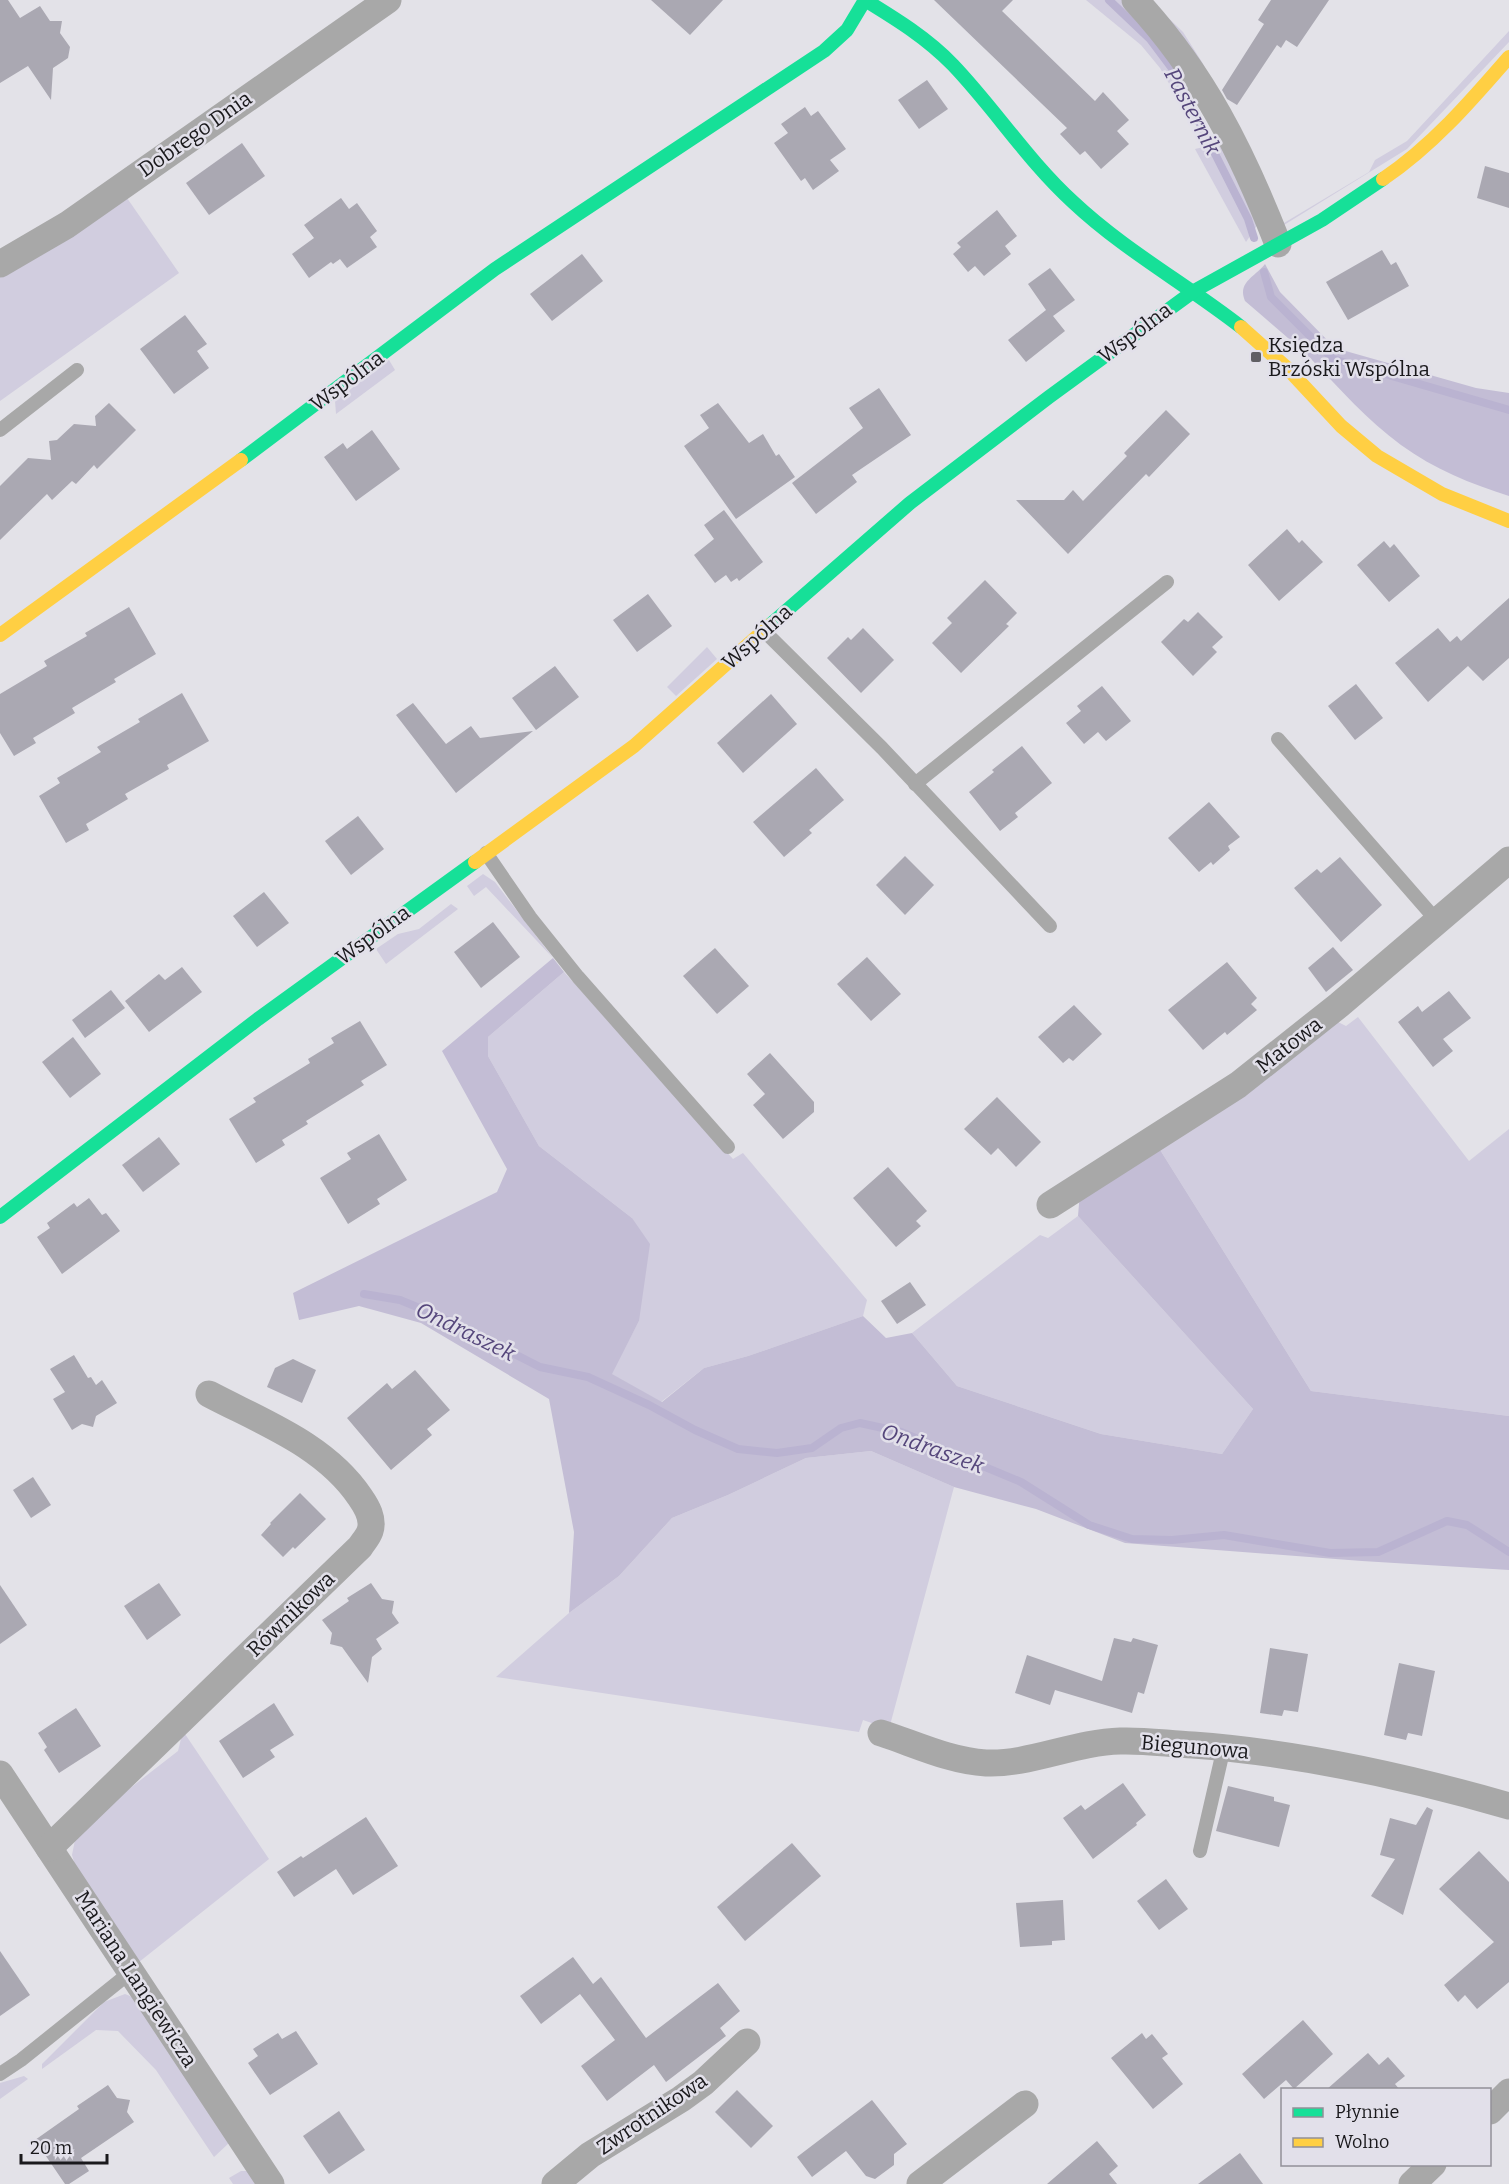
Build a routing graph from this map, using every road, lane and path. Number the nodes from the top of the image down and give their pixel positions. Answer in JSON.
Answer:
{"nodes":[{"id":1,"x":388,"y":0,"type":"edge"},
{"id":2,"x":865,"y":0,"type":"edge"},
{"id":3,"x":1135,"y":0,"type":"edge"},
{"id":4,"x":1509,"y":57,"type":"edge"},
{"id":5,"x":1278,"y":244,"type":"junction"},
{"id":6,"x":0,"y":264,"type":"edge"},
{"id":7,"x":1194,"y":291,"type":"junction"},
{"id":8,"x":77,"y":370,"type":"dead end"},
{"id":9,"x":0,"y":430,"type":"edge"},
{"id":10,"x":1509,"y":520,"type":"edge"},
{"id":11,"x":1167,"y":582,"type":"dead end"},
{"id":12,"x":764,"y":631,"type":"junction"},
{"id":13,"x":0,"y":635,"type":"edge"},
{"id":14,"x":1278,"y":739,"type":"dead end"},
{"id":15,"x":915,"y":784,"type":"junction"},
{"id":16,"x":486,"y":853,"type":"junction"},
{"id":17,"x":1509,"y":860,"type":"edge"},
{"id":18,"x":1438,"y":922,"type":"junction"},
{"id":19,"x":1050,"y":926,"type":"dead end"},
{"id":20,"x":728,"y":1147,"type":"dead end"},
{"id":21,"x":1050,"y":1205,"type":"dead end"},
{"id":22,"x":0,"y":1217,"type":"edge"},
{"id":23,"x":209,"y":1394,"type":"dead end"},
{"id":24,"x":881,"y":1733,"type":"dead end"},
{"id":25,"x":1224,"y":1747,"type":"junction"},
{"id":26,"x":0,"y":1773,"type":"edge"},
{"id":27,"x":1509,"y":1806,"type":"edge"},
{"id":28,"x":49,"y":1848,"type":"junction"},
{"id":29,"x":1200,"y":1851,"type":"dead end"},
{"id":30,"x":132,"y":1971,"type":"junction"},
{"id":31,"x":747,"y":2042,"type":"dead end"},
{"id":32,"x":0,"y":2074,"type":"edge"},
{"id":33,"x":1509,"y":2092,"type":"edge"},
{"id":34,"x":1025,"y":2104,"type":"dead end"},
{"id":35,"x":1491,"y":2110,"type":"edge"},
{"id":36,"x":1431,"y":2166,"type":"edge"},
{"id":37,"x":271,"y":2184,"type":"edge"},
{"id":38,"x":555,"y":2184,"type":"edge"},
{"id":39,"x":920,"y":2184,"type":"edge"},
{"id":40,"x":1412,"y":2184,"type":"edge"}],
"edges":[{"from":1,"to":6,"type":"street","name":"Dobrego Dnia"},
{"from":2,"to":7,"type":"street"},
{"from":2,"to":13,"type":"street","name":"Wspólna"},
{"from":3,"to":5,"type":"street"},
{"from":4,"to":5,"type":"street","name":"Wspólna"},
{"from":5,"to":7,"type":"street","name":"Wspólna"},
{"from":7,"to":10,"type":"street"},
{"from":7,"to":12,"type":"street","name":"Wspólna"},
{"from":8,"to":9,"type":"lane"},
{"from":11,"to":15,"type":"lane"},
{"from":12,"to":15,"type":"lane"},
{"from":12,"to":16,"type":"street","name":"Wspólna"},
{"from":14,"to":18,"type":"lane"},
{"from":15,"to":19,"type":"lane"},
{"from":16,"to":20,"type":"lane"},
{"from":16,"to":22,"type":"street","name":"Wspólna"},
{"from":17,"to":18,"type":"street","name":"Matowa"},
{"from":18,"to":21,"type":"street","name":"Matowa"},
{"from":23,"to":28,"type":"street","name":"Równikowa"},
{"from":24,"to":25,"type":"street","name":"Biegunowa"},
{"from":25,"to":27,"type":"street","name":"Biegunowa"},
{"from":25,"to":29,"type":"lane"},
{"from":26,"to":28,"type":"street","name":"Mariana Langiewicza"},
{"from":28,"to":30,"type":"street","name":"Mariana Langiewicza"},
{"from":30,"to":32,"type":"lane"},
{"from":30,"to":37,"type":"street","name":"Mariana Langiewicza"},
{"from":31,"to":38,"type":"street","name":"Zwrotnikowa"},
{"from":33,"to":35,"type":"street"},
{"from":34,"to":39,"type":"street"},
{"from":36,"to":40,"type":"street"}]}
